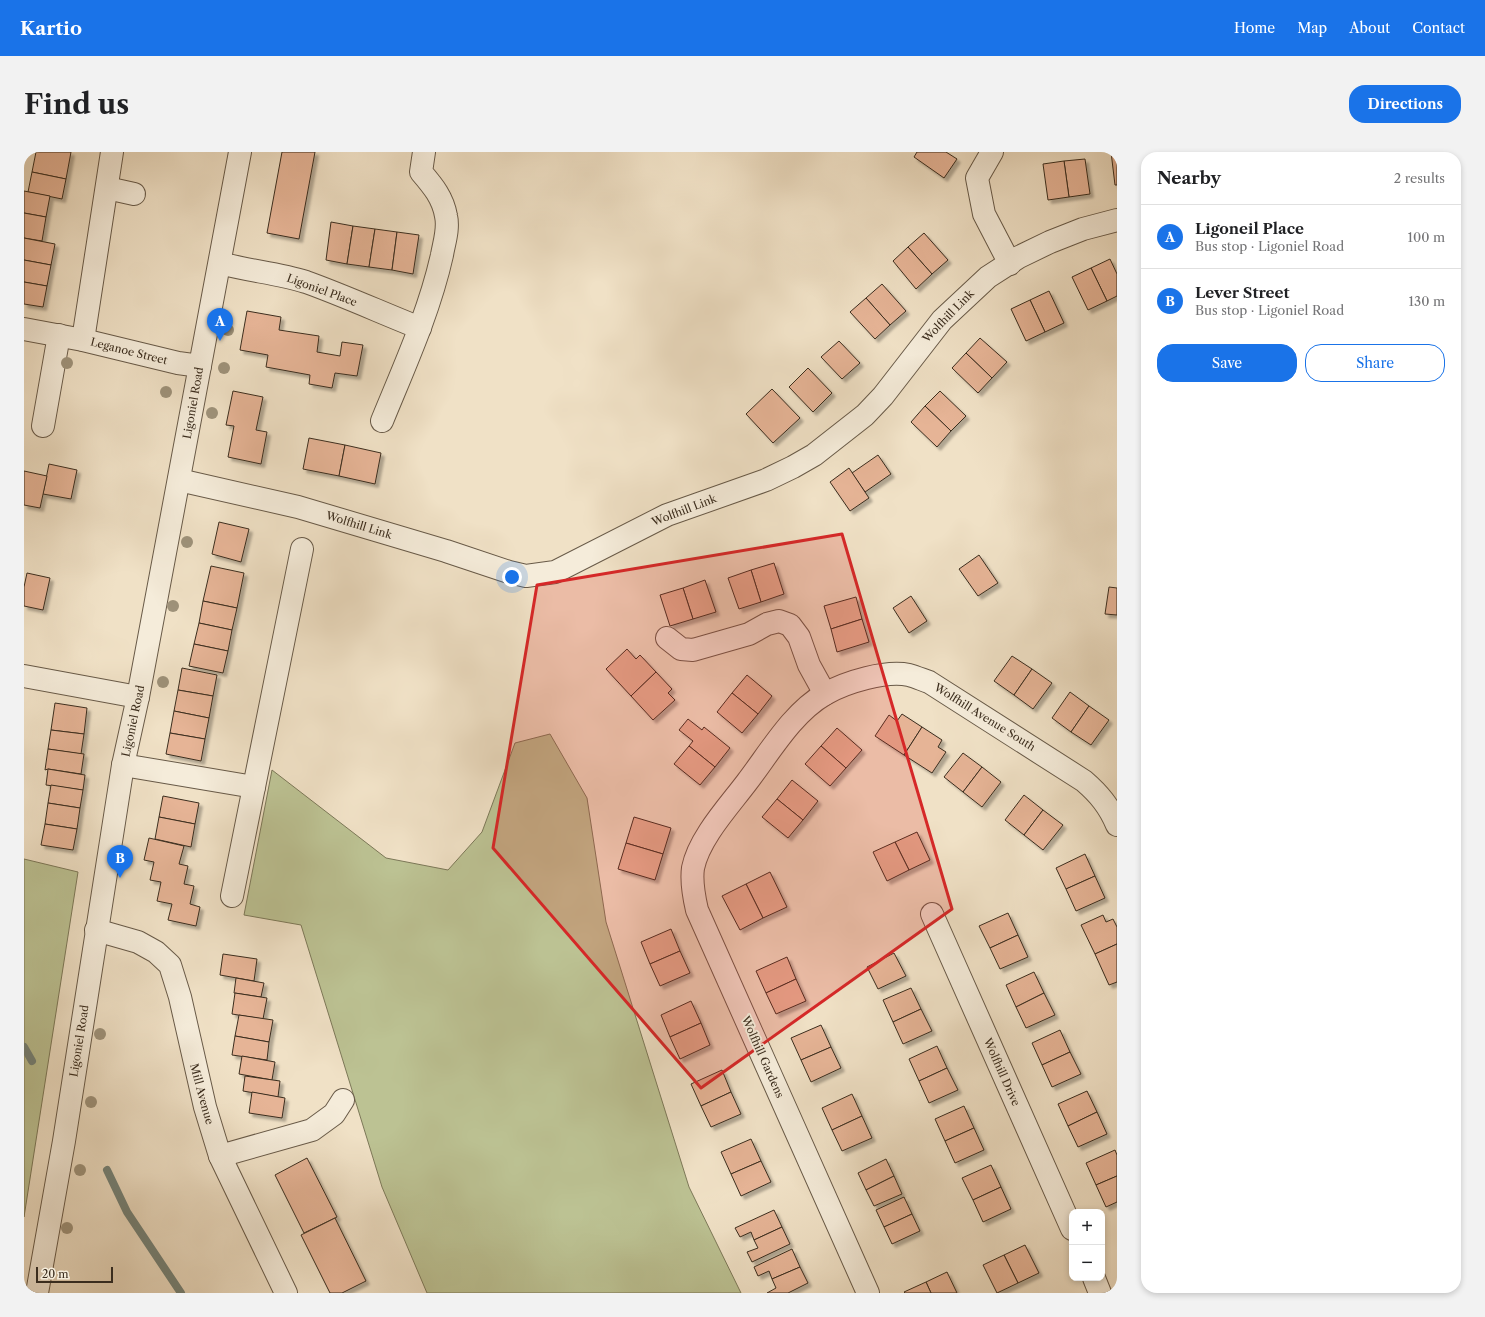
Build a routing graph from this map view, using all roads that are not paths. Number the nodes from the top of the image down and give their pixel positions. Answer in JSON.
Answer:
{"nodes":[{"id":1,"x":112,"y":152,"type":"edge"},
{"id":2,"x":240,"y":152,"type":"edge"},
{"id":3,"x":424,"y":152,"type":"edge"},
{"id":4,"x":992,"y":152,"type":"edge"},
{"id":5,"x":107,"y":188,"type":"junction"},
{"id":6,"x":134,"y":194,"type":"dead end"},
{"id":7,"x":1117,"y":220,"type":"edge"},
{"id":8,"x":220,"y":263,"type":"junction"},
{"id":9,"x":1010,"y":264,"type":"junction"},
{"id":10,"x":420,"y":328,"type":"junction"},
{"id":11,"x":24,"y":329,"type":"edge"},
{"id":12,"x":59,"y":335,"type":"junction"},
{"id":13,"x":83,"y":340,"type":"junction"},
{"id":14,"x":200,"y":366,"type":"junction"},
{"id":15,"x":382,"y":421,"type":"dead end"},
{"id":16,"x":43,"y":426,"type":"dead end"},
{"id":17,"x":178,"y":480,"type":"junction"},
{"id":18,"x":302,"y":549,"type":"dead end"},
{"id":19,"x":667,"y":638,"type":"dead end"},
{"id":20,"x":24,"y":676,"type":"edge"},
{"id":21,"x":825,"y":694,"type":"junction"},
{"id":22,"x":138,"y":697,"type":"junction"},
{"id":23,"x":123,"y":765,"type":"junction"},
{"id":24,"x":254,"y":787,"type":"junction"},
{"id":25,"x":719,"y":820,"type":"joint"},
{"id":26,"x":1117,"y":825,"type":"edge"},
{"id":27,"x":232,"y":896,"type":"dead end"},
{"id":28,"x":932,"y":914,"type":"dead end"},
{"id":29,"x":96,"y":930,"type":"junction"},
{"id":30,"x":343,"y":1100,"type":"dead end"},
{"id":31,"x":220,"y":1156,"type":"junction"},
{"id":32,"x":1069,"y":1222,"type":"edge"},
{"id":33,"x":38,"y":1293,"type":"edge"},
{"id":34,"x":286,"y":1293,"type":"edge"},
{"id":35,"x":868,"y":1293,"type":"edge"}],
"edges":[{"from":1,"to":5,"type":"street"},
{"from":2,"to":8,"type":"street","name":"Ligoniel Road"},
{"from":3,"to":10,"type":"street"},
{"from":4,"to":9,"type":"street"},
{"from":5,"to":6,"type":"street"},
{"from":5,"to":13,"type":"street"},
{"from":7,"to":9,"type":"street","name":"Wolfhill Link"},
{"from":8,"to":10,"type":"street","name":"Ligoniel Place"},
{"from":8,"to":14,"type":"street","name":"Ligoniel Road"},
{"from":9,"to":17,"type":"street","name":"Wolfhill Link"},
{"from":10,"to":15,"type":"street"},
{"from":11,"to":12,"type":"street","name":"Leganoe Street"},
{"from":12,"to":13,"type":"street","name":"Leganoe Street"},
{"from":12,"to":16,"type":"street"},
{"from":13,"to":14,"type":"street","name":"Leganoe Street"},
{"from":14,"to":17,"type":"street","name":"Ligoniel Road"},
{"from":17,"to":22,"type":"street","name":"Ligoniel Road"},
{"from":18,"to":24,"type":"street"},
{"from":19,"to":21,"type":"street"},
{"from":20,"to":22,"type":"street"},
{"from":21,"to":25,"type":"street","name":"Wolfhill Avenue South"},
{"from":21,"to":26,"type":"street","name":"Wolfhill Avenue South"},
{"from":22,"to":23,"type":"street","name":"Ligoniel Road"},
{"from":23,"to":24,"type":"street"},
{"from":23,"to":29,"type":"street","name":"Ligoniel Road"},
{"from":24,"to":27,"type":"street"},
{"from":25,"to":35,"type":"street","name":"Wolfhill Gardens"},
{"from":28,"to":32,"type":"street","name":"Wolfhill Drive"},
{"from":29,"to":31,"type":"street","name":"Mill Avenue"},
{"from":29,"to":33,"type":"street","name":"Ligoniel Road"},
{"from":30,"to":31,"type":"street"},
{"from":31,"to":34,"type":"street","name":"Mill Avenue"}]}
